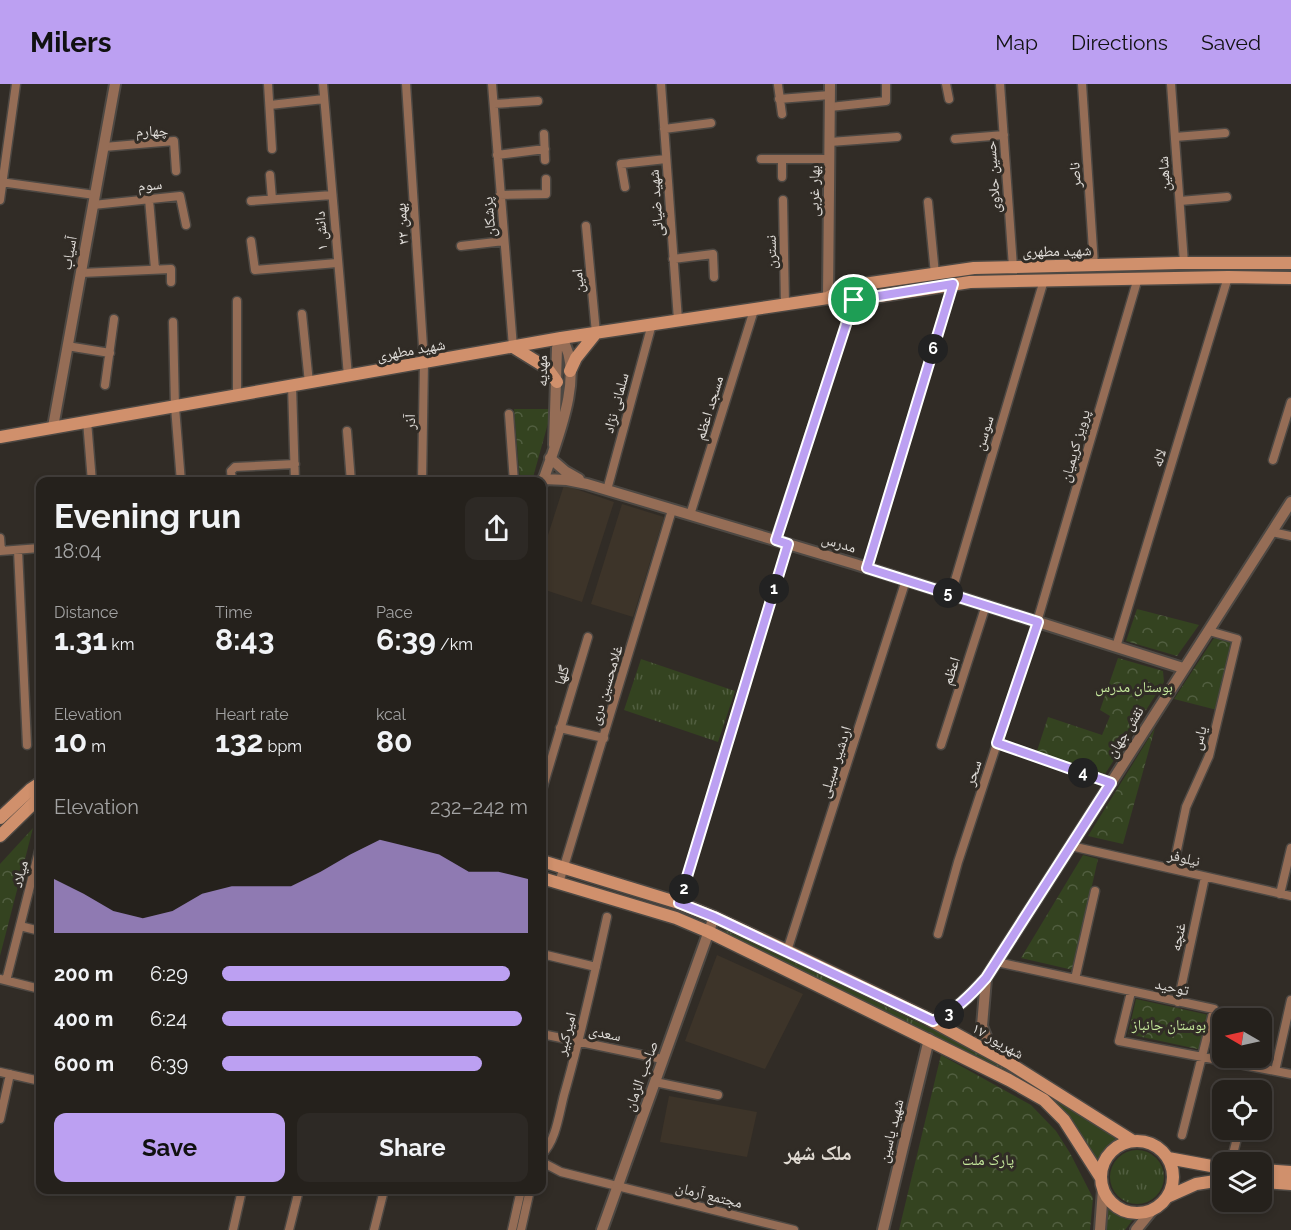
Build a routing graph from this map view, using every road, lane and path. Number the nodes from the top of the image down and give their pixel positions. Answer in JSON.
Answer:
{"nodes":[{"id":1,"x":16,"y":84,"type":"edge"},
{"id":2,"x":116,"y":84,"type":"edge"},
{"id":3,"x":268,"y":84,"type":"edge"},
{"id":4,"x":322,"y":84,"type":"edge"},
{"id":5,"x":406,"y":84,"type":"edge"},
{"id":6,"x":492,"y":84,"type":"edge"},
{"id":7,"x":661,"y":84,"type":"edge"},
{"id":8,"x":886,"y":84,"type":"edge"},
{"id":9,"x":946,"y":84,"type":"edge"},
{"id":10,"x":1000,"y":84,"type":"edge"},
{"id":11,"x":1082,"y":84,"type":"edge"},
{"id":12,"x":1172,"y":84,"type":"edge"},
{"id":13,"x":778,"y":85,"type":"edge"},
{"id":14,"x":830,"y":89,"type":"edge"},
{"id":15,"x":324,"y":99,"type":"junction"},
{"id":16,"x":779,"y":99,"type":"junction"},
{"id":17,"x":948,"y":99,"type":"dead end"},
{"id":18,"x":538,"y":101,"type":"dead end"},
{"id":19,"x":494,"y":104,"type":"junction"},
{"id":20,"x":270,"y":105,"type":"junction"},
{"id":21,"x":830,"y":107,"type":"junction"},
{"id":22,"x":782,"y":114,"type":"dead end"},
{"id":23,"x":711,"y":123,"type":"dead end"},
{"id":24,"x":664,"y":129,"type":"junction"},
{"id":25,"x":1225,"y":133,"type":"dead end"},
{"id":26,"x":544,"y":135,"type":"dead end"},
{"id":27,"x":1004,"y":135,"type":"junction"},
{"id":28,"x":897,"y":137,"type":"dead end"},
{"id":29,"x":1175,"y":137,"type":"junction"},
{"id":30,"x":955,"y":139,"type":"dead end"},
{"id":31,"x":830,"y":142,"type":"junction"},
{"id":32,"x":104,"y":147,"type":"junction"},
{"id":33,"x":545,"y":148,"type":"junction"},
{"id":34,"x":272,"y":149,"type":"dead end"},
{"id":35,"x":497,"y":154,"type":"junction"},
{"id":36,"x":666,"y":159,"type":"junction"},
{"id":37,"x":761,"y":159,"type":"dead end"},
{"id":38,"x":782,"y":159,"type":"junction"},
{"id":39,"x":830,"y":159,"type":"junction"},
{"id":40,"x":545,"y":160,"type":"dead end"},
{"id":41,"x":176,"y":171,"type":"dead end"},
{"id":42,"x":270,"y":175,"type":"dead end"},
{"id":43,"x":782,"y":177,"type":"dead end"},
{"id":44,"x":546,"y":179,"type":"dead end"},
{"id":45,"x":1,"y":182,"type":"edge"},
{"id":46,"x":625,"y":188,"type":"dead end"},
{"id":47,"x":332,"y":195,"type":"junction"},
{"id":48,"x":500,"y":195,"type":"junction"},
{"id":49,"x":1227,"y":197,"type":"dead end"},
{"id":50,"x":149,"y":199,"type":"junction"},
{"id":51,"x":272,"y":199,"type":"junction"},
{"id":52,"x":0,"y":200,"type":"edge"},
{"id":53,"x":94,"y":200,"type":"junction"},
{"id":54,"x":783,"y":200,"type":"dead end"},
{"id":55,"x":251,"y":201,"type":"dead end"},
{"id":56,"x":1180,"y":201,"type":"junction"},
{"id":57,"x":928,"y":202,"type":"dead end"},
{"id":58,"x":186,"y":225,"type":"dead end"},
{"id":59,"x":586,"y":226,"type":"dead end"},
{"id":60,"x":251,"y":240,"type":"dead end"},
{"id":61,"x":504,"y":241,"type":"junction"},
{"id":62,"x":461,"y":246,"type":"dead end"},
{"id":63,"x":673,"y":259,"type":"junction"},
{"id":64,"x":337,"y":263,"type":"junction"},
{"id":65,"x":1184,"y":263,"type":"junction"},
{"id":66,"x":1291,"y":263,"type":"edge"},
{"id":67,"x":1094,"y":265,"type":"junction"},
{"id":68,"x":1013,"y":267,"type":"junction"},
{"id":69,"x":155,"y":269,"type":"junction"},
{"id":70,"x":81,"y":273,"type":"junction"},
{"id":71,"x":935,"y":274,"type":"junction"},
{"id":72,"x":714,"y":277,"type":"dead end"},
{"id":73,"x":1228,"y":277,"type":"junction"},
{"id":74,"x":1138,"y":278,"type":"junction"},
{"id":75,"x":1291,"y":278,"type":"edge"},
{"id":76,"x":1044,"y":280,"type":"junction"},
{"id":77,"x":171,"y":282,"type":"dead end"},
{"id":78,"x":953,"y":284,"type":"junction"},
{"id":79,"x":828,"y":298,"type":"junction"},
{"id":80,"x":854,"y":300,"type":"junction"},
{"id":81,"x":237,"y":301,"type":"dead end"},
{"id":82,"x":785,"y":304,"type":"junction"},
{"id":83,"x":754,"y":310,"type":"junction"},
{"id":84,"x":302,"y":314,"type":"dead end"},
{"id":85,"x":114,"y":319,"type":"dead end"},
{"id":86,"x":678,"y":320,"type":"junction"},
{"id":87,"x":173,"y":322,"type":"dead end"},
{"id":88,"x":652,"y":324,"type":"junction"},
{"id":89,"x":596,"y":333,"type":"junction"},
{"id":90,"x":561,"y":338,"type":"junction"},
{"id":91,"x":67,"y":346,"type":"junction"},
{"id":92,"x":513,"y":347,"type":"junction"},
{"id":93,"x":110,"y":353,"type":"junction"},
{"id":94,"x":424,"y":362,"type":"junction"},
{"id":95,"x":570,"y":371,"type":"junction"},
{"id":96,"x":348,"y":376,"type":"junction"},
{"id":97,"x":557,"y":382,"type":"junction"},
{"id":98,"x":309,"y":383,"type":"junction"},
{"id":99,"x":105,"y":385,"type":"dead end"},
{"id":100,"x":292,"y":386,"type":"junction"},
{"id":101,"x":237,"y":395,"type":"junction"},
{"id":102,"x":1291,"y":402,"type":"edge"},
{"id":103,"x":175,"y":407,"type":"junction"},
{"id":104,"x":508,"y":414,"type":"dead end"},
{"id":105,"x":87,"y":421,"type":"junction"},
{"id":106,"x":53,"y":427,"type":"junction"},
{"id":107,"x":347,"y":431,"type":"dead end"},
{"id":108,"x":0,"y":438,"type":"edge"},
{"id":109,"x":554,"y":445,"type":"junction"},
{"id":110,"x":550,"y":458,"type":"junction"},
{"id":111,"x":1273,"y":460,"type":"dead end"},
{"id":112,"x":295,"y":464,"type":"junction"},
{"id":113,"x":92,"y":477,"type":"edge"},
{"id":114,"x":181,"y":477,"type":"edge"},
{"id":115,"x":232,"y":477,"type":"edge"},
{"id":116,"x":295,"y":477,"type":"edge"},
{"id":117,"x":351,"y":477,"type":"edge"},
{"id":118,"x":422,"y":477,"type":"edge"},
{"id":119,"x":514,"y":477,"type":"edge"},
{"id":120,"x":544,"y":477,"type":"edge"},
{"id":121,"x":546,"y":482,"type":"edge"},
{"id":122,"x":587,"y":484,"type":"junction"},
{"id":123,"x":607,"y":490,"type":"junction"},
{"id":124,"x":1291,"y":502,"type":"edge"},
{"id":125,"x":672,"y":510,"type":"junction"},
{"id":126,"x":690,"y":515,"type":"junction"},
{"id":127,"x":1272,"y":532,"type":"junction"},
{"id":128,"x":1291,"y":536,"type":"edge"},
{"id":129,"x":0,"y":538,"type":"edge"},
{"id":130,"x":776,"y":540,"type":"junction"},
{"id":131,"x":788,"y":544,"type":"junction"},
{"id":132,"x":36,"y":548,"type":"edge"},
{"id":133,"x":18,"y":550,"type":"junction"},
{"id":134,"x":0,"y":551,"type":"edge"},
{"id":135,"x":867,"y":568,"type":"junction"},
{"id":136,"x":906,"y":580,"type":"junction"},
{"id":137,"x":951,"y":594,"type":"junction"},
{"id":138,"x":986,"y":605,"type":"junction"},
{"id":139,"x":1038,"y":622,"type":"junction"},
{"id":140,"x":1209,"y":632,"type":"junction"},
{"id":141,"x":588,"y":637,"type":"dead end"},
{"id":142,"x":1116,"y":647,"type":"junction"},
{"id":143,"x":1183,"y":668,"type":"junction"},
{"id":144,"x":560,"y":728,"type":"junction"},
{"id":145,"x":604,"y":738,"type":"junction"},
{"id":146,"x":997,"y":743,"type":"junction"},
{"id":147,"x":27,"y":745,"type":"dead end"},
{"id":148,"x":941,"y":745,"type":"dead end"},
{"id":149,"x":546,"y":776,"type":"edge"},
{"id":150,"x":1111,"y":783,"type":"junction"},
{"id":151,"x":36,"y":786,"type":"edge"},
{"id":152,"x":36,"y":801,"type":"edge"},
{"id":153,"x":6,"y":807,"type":"edge"},
{"id":154,"x":0,"y":818,"type":"edge"},
{"id":155,"x":2,"y":831,"type":"edge"},
{"id":156,"x":1071,"y":846,"type":"junction"},
{"id":157,"x":1291,"y":848,"type":"edge"},
{"id":158,"x":546,"y":862,"type":"edge"},
{"id":159,"x":36,"y":863,"type":"edge"},
{"id":160,"x":565,"y":868,"type":"junction"},
{"id":161,"x":1173,"y":869,"type":"junction"},
{"id":162,"x":1204,"y":877,"type":"junction"},
{"id":163,"x":546,"y":879,"type":"edge"},
{"id":164,"x":559,"y":883,"type":"junction"},
{"id":165,"x":1095,"y":891,"type":"dead end"},
{"id":166,"x":1280,"y":894,"type":"junction"},
{"id":167,"x":1291,"y":896,"type":"edge"},
{"id":168,"x":679,"y":903,"type":"junction"},
{"id":169,"x":607,"y":917,"type":"dead end"},
{"id":170,"x":714,"y":917,"type":"junction"},
{"id":171,"x":20,"y":926,"type":"junction"},
{"id":172,"x":36,"y":930,"type":"edge"},
{"id":173,"x":709,"y":932,"type":"junction"},
{"id":174,"x":938,"y":934,"type":"dead end"},
{"id":175,"x":787,"y":951,"type":"junction"},
{"id":176,"x":546,"y":955,"type":"edge"},
{"id":177,"x":997,"y":962,"type":"junction"},
{"id":178,"x":596,"y":968,"type":"junction"},
{"id":179,"x":3,"y":978,"type":"edge"},
{"id":180,"x":986,"y":978,"type":"junction"},
{"id":181,"x":1075,"y":979,"type":"junction"},
{"id":182,"x":36,"y":988,"type":"edge"},
{"id":183,"x":1131,"y":992,"type":"junction"},
{"id":184,"x":1291,"y":1000,"type":"edge"},
{"id":185,"x":1178,"y":1002,"type":"junction"},
{"id":186,"x":933,"y":1021,"type":"junction"},
{"id":187,"x":546,"y":1035,"type":"edge"},
{"id":188,"x":929,"y":1039,"type":"junction"},
{"id":189,"x":579,"y":1042,"type":"junction"},
{"id":190,"x":993,"y":1054,"type":"junction"},
{"id":191,"x":1202,"y":1057,"type":"junction"},
{"id":192,"x":662,"y":1059,"type":"junction"},
{"id":193,"x":1275,"y":1071,"type":"junction"},
{"id":194,"x":0,"y":1072,"type":"edge"},
{"id":195,"x":10,"y":1074,"type":"junction"},
{"id":196,"x":1291,"y":1074,"type":"edge"},
{"id":197,"x":36,"y":1080,"type":"edge"},
{"id":198,"x":654,"y":1082,"type":"junction"},
{"id":199,"x":718,"y":1095,"type":"dead end"},
{"id":200,"x":0,"y":1119,"type":"edge"},
{"id":201,"x":1182,"y":1136,"type":"dead end"},
{"id":202,"x":1133,"y":1141,"type":"junction"},
{"id":203,"x":546,"y":1150,"type":"edge"},
{"id":204,"x":1168,"y":1158,"type":"junction"},
{"id":205,"x":546,"y":1165,"type":"edge"},
{"id":206,"x":1212,"y":1166,"type":"edge"},
{"id":207,"x":1272,"y":1171,"type":"edge"},
{"id":208,"x":1291,"y":1172,"type":"edge"},
{"id":209,"x":1212,"y":1182,"type":"edge"},
{"id":210,"x":1272,"y":1183,"type":"edge"},
{"id":211,"x":1102,"y":1184,"type":"junction"},
{"id":212,"x":1291,"y":1184,"type":"edge"},
{"id":213,"x":618,"y":1186,"type":"junction"},
{"id":214,"x":241,"y":1194,"type":"edge"},
{"id":215,"x":298,"y":1194,"type":"edge"},
{"id":216,"x":383,"y":1194,"type":"edge"},
{"id":217,"x":520,"y":1194,"type":"edge"},
{"id":218,"x":529,"y":1194,"type":"edge"},
{"id":219,"x":1167,"y":1197,"type":"junction"},
{"id":220,"x":1154,"y":1209,"type":"junction"},
{"id":221,"x":233,"y":1230,"type":"edge"},
{"id":222,"x":289,"y":1230,"type":"edge"},
{"id":223,"x":374,"y":1230,"type":"edge"},
{"id":224,"x":512,"y":1230,"type":"edge"},
{"id":225,"x":521,"y":1230,"type":"edge"},
{"id":226,"x":602,"y":1230,"type":"edge"},
{"id":227,"x":794,"y":1230,"type":"edge"},
{"id":228,"x":883,"y":1230,"type":"edge"},
{"id":229,"x":1100,"y":1230,"type":"edge"},
{"id":230,"x":1136,"y":1230,"type":"edge"}],
"edges":[{"from":1,"to":45,"type":"street"},
{"from":2,"to":32,"type":"street","name":"آسیاب"},
{"from":3,"to":20,"type":"street"},
{"from":4,"to":15,"type":"street","name":"دانش ۱"},
{"from":5,"to":94,"type":"street","name":"۲۲ بهمن"},
{"from":6,"to":19,"type":"street","name":"پزشکان"},
{"from":7,"to":24,"type":"street","name":"شهید ضیائی"},
{"from":8,"to":21,"type":"street"},
{"from":9,"to":17,"type":"street"},
{"from":10,"to":27,"type":"street","name":"حسین حلاوی"},
{"from":11,"to":67,"type":"street","name":"ناصر"},
{"from":12,"to":29,"type":"street","name":"شاهین"},
{"from":13,"to":16,"type":"street"},
{"from":14,"to":16,"type":"street"},
{"from":14,"to":21,"type":"street","name":"بهار غربی"},
{"from":15,"to":20,"type":"street"},
{"from":15,"to":47,"type":"street","name":"دانش ۱"},
{"from":16,"to":22,"type":"street"},
{"from":18,"to":19,"type":"street"},
{"from":19,"to":35,"type":"street","name":"پزشکان"},
{"from":20,"to":34,"type":"street"},
{"from":21,"to":31,"type":"street","name":"بهار غربی"},
{"from":23,"to":24,"type":"street"},
{"from":24,"to":36,"type":"street","name":"شهید ضیائی"},
{"from":25,"to":29,"type":"street"},
{"from":26,"to":33,"type":"street"},
{"from":27,"to":30,"type":"street"},
{"from":27,"to":68,"type":"street","name":"حسین حلاوی"},
{"from":28,"to":31,"type":"street"},
{"from":29,"to":56,"type":"street","name":"شاهین"},
{"from":31,"to":39,"type":"street","name":"بهار غربی"},
{"from":32,"to":41,"type":"street","name":"چهارم"},
{"from":32,"to":53,"type":"street","name":"آسیاب"},
{"from":33,"to":35,"type":"street"},
{"from":33,"to":40,"type":"street"},
{"from":35,"to":48,"type":"street","name":"پزشکان"},
{"from":36,"to":46,"type":"street"},
{"from":36,"to":63,"type":"street","name":"شهید ضیائی"},
{"from":37,"to":38,"type":"street"},
{"from":38,"to":39,"type":"street"},
{"from":38,"to":43,"type":"street"},
{"from":39,"to":79,"type":"street","name":"بهار غربی"},
{"from":42,"to":51,"type":"street"},
{"from":44,"to":48,"type":"street"},
{"from":45,"to":52,"type":"street"},
{"from":45,"to":53,"type":"street","name":"سوم"},
{"from":47,"to":51,"type":"street"},
{"from":47,"to":64,"type":"street","name":"دانش ۱"},
{"from":48,"to":61,"type":"street","name":"پزشکان"},
{"from":49,"to":56,"type":"street"},
{"from":50,"to":53,"type":"street","name":"سوم"},
{"from":50,"to":58,"type":"street","name":"سوم"},
{"from":50,"to":69,"type":"street"},
{"from":51,"to":55,"type":"street"},
{"from":53,"to":70,"type":"street","name":"آسیاب"},
{"from":54,"to":82,"type":"street","name":"نسترن"},
{"from":56,"to":65,"type":"street","name":"شاهین"},
{"from":57,"to":71,"type":"street"},
{"from":59,"to":89,"type":"street","name":"امین"},
{"from":60,"to":64,"type":"street"},
{"from":61,"to":62,"type":"street"},
{"from":61,"to":92,"type":"street","name":"پزشکان"},
{"from":63,"to":72,"type":"street"},
{"from":63,"to":86,"type":"street","name":"شهید ضیائی"},
{"from":64,"to":96,"type":"street","name":"دانش ۱"},
{"from":65,"to":66,"type":"main road","name":"شهید مطهری"},
{"from":65,"to":67,"type":"main road","name":"شهید مطهری"},
{"from":67,"to":68,"type":"main road","name":"شهید مطهری"},
{"from":68,"to":71,"type":"main road","name":"شهید مطهری"},
{"from":69,"to":70,"type":"street"},
{"from":69,"to":77,"type":"street"},
{"from":70,"to":91,"type":"street","name":"آسیاب"},
{"from":71,"to":79,"type":"main road","name":"شهید مطهری"},
{"from":73,"to":74,"type":"main road","name":"شهید مطهری"},
{"from":73,"to":75,"type":"main road","name":"شهید مطهری"},
{"from":73,"to":142,"type":"street","name":"لاله"},
{"from":74,"to":76,"type":"main road","name":"شهید مطهری"},
{"from":74,"to":139,"type":"street","name":"پرویز کریمیان"},
{"from":76,"to":78,"type":"main road","name":"شهید مطهری"},
{"from":76,"to":137,"type":"street","name":"سوسن"},
{"from":78,"to":80,"type":"main road","name":"شهید مطهری"},
{"from":78,"to":135,"type":"street"},
{"from":79,"to":80,"type":"main road","name":"شهید مطهری"},
{"from":79,"to":82,"type":"main road","name":"شهید مطهری"},
{"from":80,"to":130,"type":"street"},
{"from":81,"to":101,"type":"street"},
{"from":82,"to":83,"type":"main road","name":"شهید مطهری"},
{"from":83,"to":86,"type":"main road","name":"شهید مطهری"},
{"from":83,"to":126,"type":"street","name":"مسجد اعظم"},
{"from":84,"to":98,"type":"street"},
{"from":85,"to":93,"type":"street"},
{"from":86,"to":88,"type":"main road","name":"شهید مطهری"},
{"from":87,"to":103,"type":"street"},
{"from":88,"to":89,"type":"main road","name":"شهید مطهری"},
{"from":88,"to":123,"type":"street","name":"سلمانی نژاد"},
{"from":89,"to":90,"type":"main road","name":"شهید مطهری"},
{"from":89,"to":95,"type":"main road"},
{"from":90,"to":92,"type":"main road","name":"شهید مطهری"},
{"from":90,"to":95,"type":"street","name":"مهدیه"},
{"from":90,"to":97,"type":"street","name":"مهدیه"},
{"from":91,"to":93,"type":"street"},
{"from":91,"to":106,"type":"street","name":"آسیاب"},
{"from":92,"to":94,"type":"main road","name":"شهید مطهری"},
{"from":92,"to":97,"type":"main road"},
{"from":93,"to":99,"type":"street"},
{"from":94,"to":96,"type":"main road","name":"شهید مطهری"},
{"from":94,"to":118,"type":"street","name":"آذر"},
{"from":95,"to":109,"type":"street","name":"مهدیه"},
{"from":96,"to":98,"type":"main road","name":"شهید مطهری"},
{"from":97,"to":109,"type":"street","name":"مهدیه"},
{"from":98,"to":100,"type":"main road","name":"شهید مطهری"},
{"from":100,"to":101,"type":"main road","name":"شهید مطهری"},
{"from":100,"to":112,"type":"street"},
{"from":101,"to":103,"type":"main road","name":"شهید مطهری"},
{"from":102,"to":111,"type":"street"},
{"from":103,"to":105,"type":"main road","name":"شهید مطهری"},
{"from":103,"to":114,"type":"street"},
{"from":104,"to":119,"type":"street"},
{"from":105,"to":106,"type":"main road","name":"شهید مطهری"},
{"from":105,"to":113,"type":"street"},
{"from":106,"to":108,"type":"main road","name":"شهید مطهری"},
{"from":107,"to":117,"type":"street"},
{"from":109,"to":110,"type":"street","name":"مهدیه"},
{"from":110,"to":120,"type":"street","name":"مهدیه"},
{"from":110,"to":122,"type":"street"},
{"from":112,"to":115,"type":"street"},
{"from":112,"to":116,"type":"street"},
{"from":121,"to":122,"type":"street"},
{"from":122,"to":123,"type":"street","name":"مدرس"},
{"from":123,"to":125,"type":"street","name":"مدرس"},
{"from":124,"to":127,"type":"street","name":"نقش جهان"},
{"from":125,"to":126,"type":"street","name":"مدرس"},
{"from":125,"to":145,"type":"street","name":"غلامحسین دری"},
{"from":126,"to":130,"type":"street","name":"مدرس"},
{"from":127,"to":128,"type":"street"},
{"from":127,"to":140,"type":"street","name":"نقش جهان"},
{"from":129,"to":134,"type":"street"},
{"from":130,"to":131,"type":"street","name":"مدرس"},
{"from":131,"to":135,"type":"street","name":"مدرس"},
{"from":131,"to":168,"type":"street"},
{"from":132,"to":133,"type":"street"},
{"from":133,"to":134,"type":"street"},
{"from":133,"to":147,"type":"street"},
{"from":135,"to":136,"type":"street","name":"مدرس"},
{"from":136,"to":137,"type":"street","name":"مدرس"},
{"from":136,"to":175,"type":"street","name":"اردشیر سبیلی"},
{"from":137,"to":138,"type":"street","name":"مدرس"},
{"from":138,"to":139,"type":"street","name":"مدرس"},
{"from":138,"to":148,"type":"street","name":"اعظم"},
{"from":139,"to":142,"type":"street","name":"مدرس"},
{"from":139,"to":146,"type":"street","name":"سحر"},
{"from":140,"to":143,"type":"street","name":"نقش جهان"},
{"from":140,"to":161,"type":"street","name":"یاس"},
{"from":141,"to":144,"type":"street","name":"گلها"},
{"from":142,"to":143,"type":"street","name":"مدرس"},
{"from":143,"to":150,"type":"street","name":"نقش جهان"},
{"from":144,"to":145,"type":"street"},
{"from":144,"to":149,"type":"street","name":"گلها"},
{"from":145,"to":160,"type":"street","name":"غلامحسین دری"},
{"from":146,"to":150,"type":"street"},
{"from":146,"to":174,"type":"street","name":"سحر"},
{"from":150,"to":156,"type":"street","name":"نقش جهان"},
{"from":151,"to":153,"type":"main road"},
{"from":152,"to":155,"type":"main road"},
{"from":153,"to":154,"type":"main road"},
{"from":156,"to":161,"type":"street","name":"نیلوفر"},
{"from":156,"to":177,"type":"street","name":"نقش جهان"},
{"from":157,"to":166,"type":"street"},
{"from":158,"to":160,"type":"main road","name":"۱۷ شهریور"},
{"from":159,"to":171,"type":"street","name":"میلاد"},
{"from":160,"to":164,"type":"street","name":"غلامحسین دری"},
{"from":160,"to":168,"type":"main road","name":"۱۷ شهریور"},
{"from":161,"to":162,"type":"street","name":"نیلوفر"},
{"from":162,"to":166,"type":"street","name":"نیلوفر"},
{"from":162,"to":185,"type":"street","name":"غنچه"},
{"from":163,"to":164,"type":"main road","name":"۱۷ شهریور"},
{"from":164,"to":173,"type":"main road","name":"۱۷ شهریور"},
{"from":165,"to":181,"type":"street"},
{"from":166,"to":167,"type":"street","name":"نیلوفر"},
{"from":168,"to":170,"type":"main road","name":"۱۷ شهریور"},
{"from":169,"to":178,"type":"street","name":"امیرکبیر"},
{"from":170,"to":173,"type":"street","name":"صاحب الزمان"},
{"from":170,"to":175,"type":"main road","name":"۱۷ شهریور"},
{"from":171,"to":172,"type":"street"},
{"from":171,"to":179,"type":"street","name":"میلاد"},
{"from":173,"to":188,"type":"main road","name":"۱۷ شهریور"},
{"from":173,"to":192,"type":"street","name":"صاحب الزمان"},
{"from":175,"to":186,"type":"main road","name":"۱۷ شهریور"},
{"from":176,"to":178,"type":"street"},
{"from":177,"to":180,"type":"street","name":"نقش جهان"},
{"from":177,"to":181,"type":"street","name":"توحید"},
{"from":178,"to":189,"type":"street","name":"امیرکبیر"},
{"from":179,"to":182,"type":"street"},
{"from":180,"to":186,"type":"street","name":"نقش جهان"},
{"from":180,"to":190,"type":"street"},
{"from":181,"to":183,"type":"street","name":"توحید"},
{"from":183,"to":185,"type":"street","name":"توحید"},
{"from":183,"to":191,"type":"street"},
{"from":184,"to":193,"type":"street"},
{"from":185,"to":191,"type":"street","name":"توحید"},
{"from":186,"to":190,"type":"main road","name":"۱۷ شهریور"},
{"from":187,"to":189,"type":"street","name":"سعدی"},
{"from":188,"to":211,"type":"main road","name":"۱۷ شهریور"},
{"from":188,"to":228,"type":"street","name":"شهید یاسین"},
{"from":189,"to":192,"type":"street","name":"سعدی"},
{"from":189,"to":203,"type":"street","name":"امیرکبیر"},
{"from":190,"to":202,"type":"main road","name":"۱۷ شهریور"},
{"from":191,"to":193,"type":"street"},
{"from":191,"to":201,"type":"street","name":"توحید"},
{"from":192,"to":198,"type":"street","name":"صاحب الزمان"},
{"from":193,"to":196,"type":"street"},
{"from":194,"to":195,"type":"street"},
{"from":195,"to":197,"type":"street"},
{"from":195,"to":200,"type":"street"},
{"from":198,"to":199,"type":"street"},
{"from":198,"to":213,"type":"street","name":"صاحب الزمان"},
{"from":202,"to":204,"type":"main road"},
{"from":202,"to":211,"type":"main road"},
{"from":204,"to":206,"type":"main road"},
{"from":204,"to":219,"type":"main road"},
{"from":205,"to":213,"type":"street","name":"مجتمع آرمان"},
{"from":207,"to":208,"type":"main road"},
{"from":209,"to":219,"type":"main road"},
{"from":210,"to":212,"type":"main road"},
{"from":211,"to":220,"type":"main road"},
{"from":211,"to":229,"type":"street"},
{"from":213,"to":226,"type":"street","name":"صاحب الزمان"},
{"from":213,"to":227,"type":"street","name":"مجتمع آرمان"},
{"from":214,"to":221,"type":"street"},
{"from":215,"to":222,"type":"street"},
{"from":216,"to":223,"type":"street"},
{"from":217,"to":224,"type":"street"},
{"from":218,"to":225,"type":"street"},
{"from":219,"to":220,"type":"main road"},
{"from":220,"to":230,"type":"street"}]}
